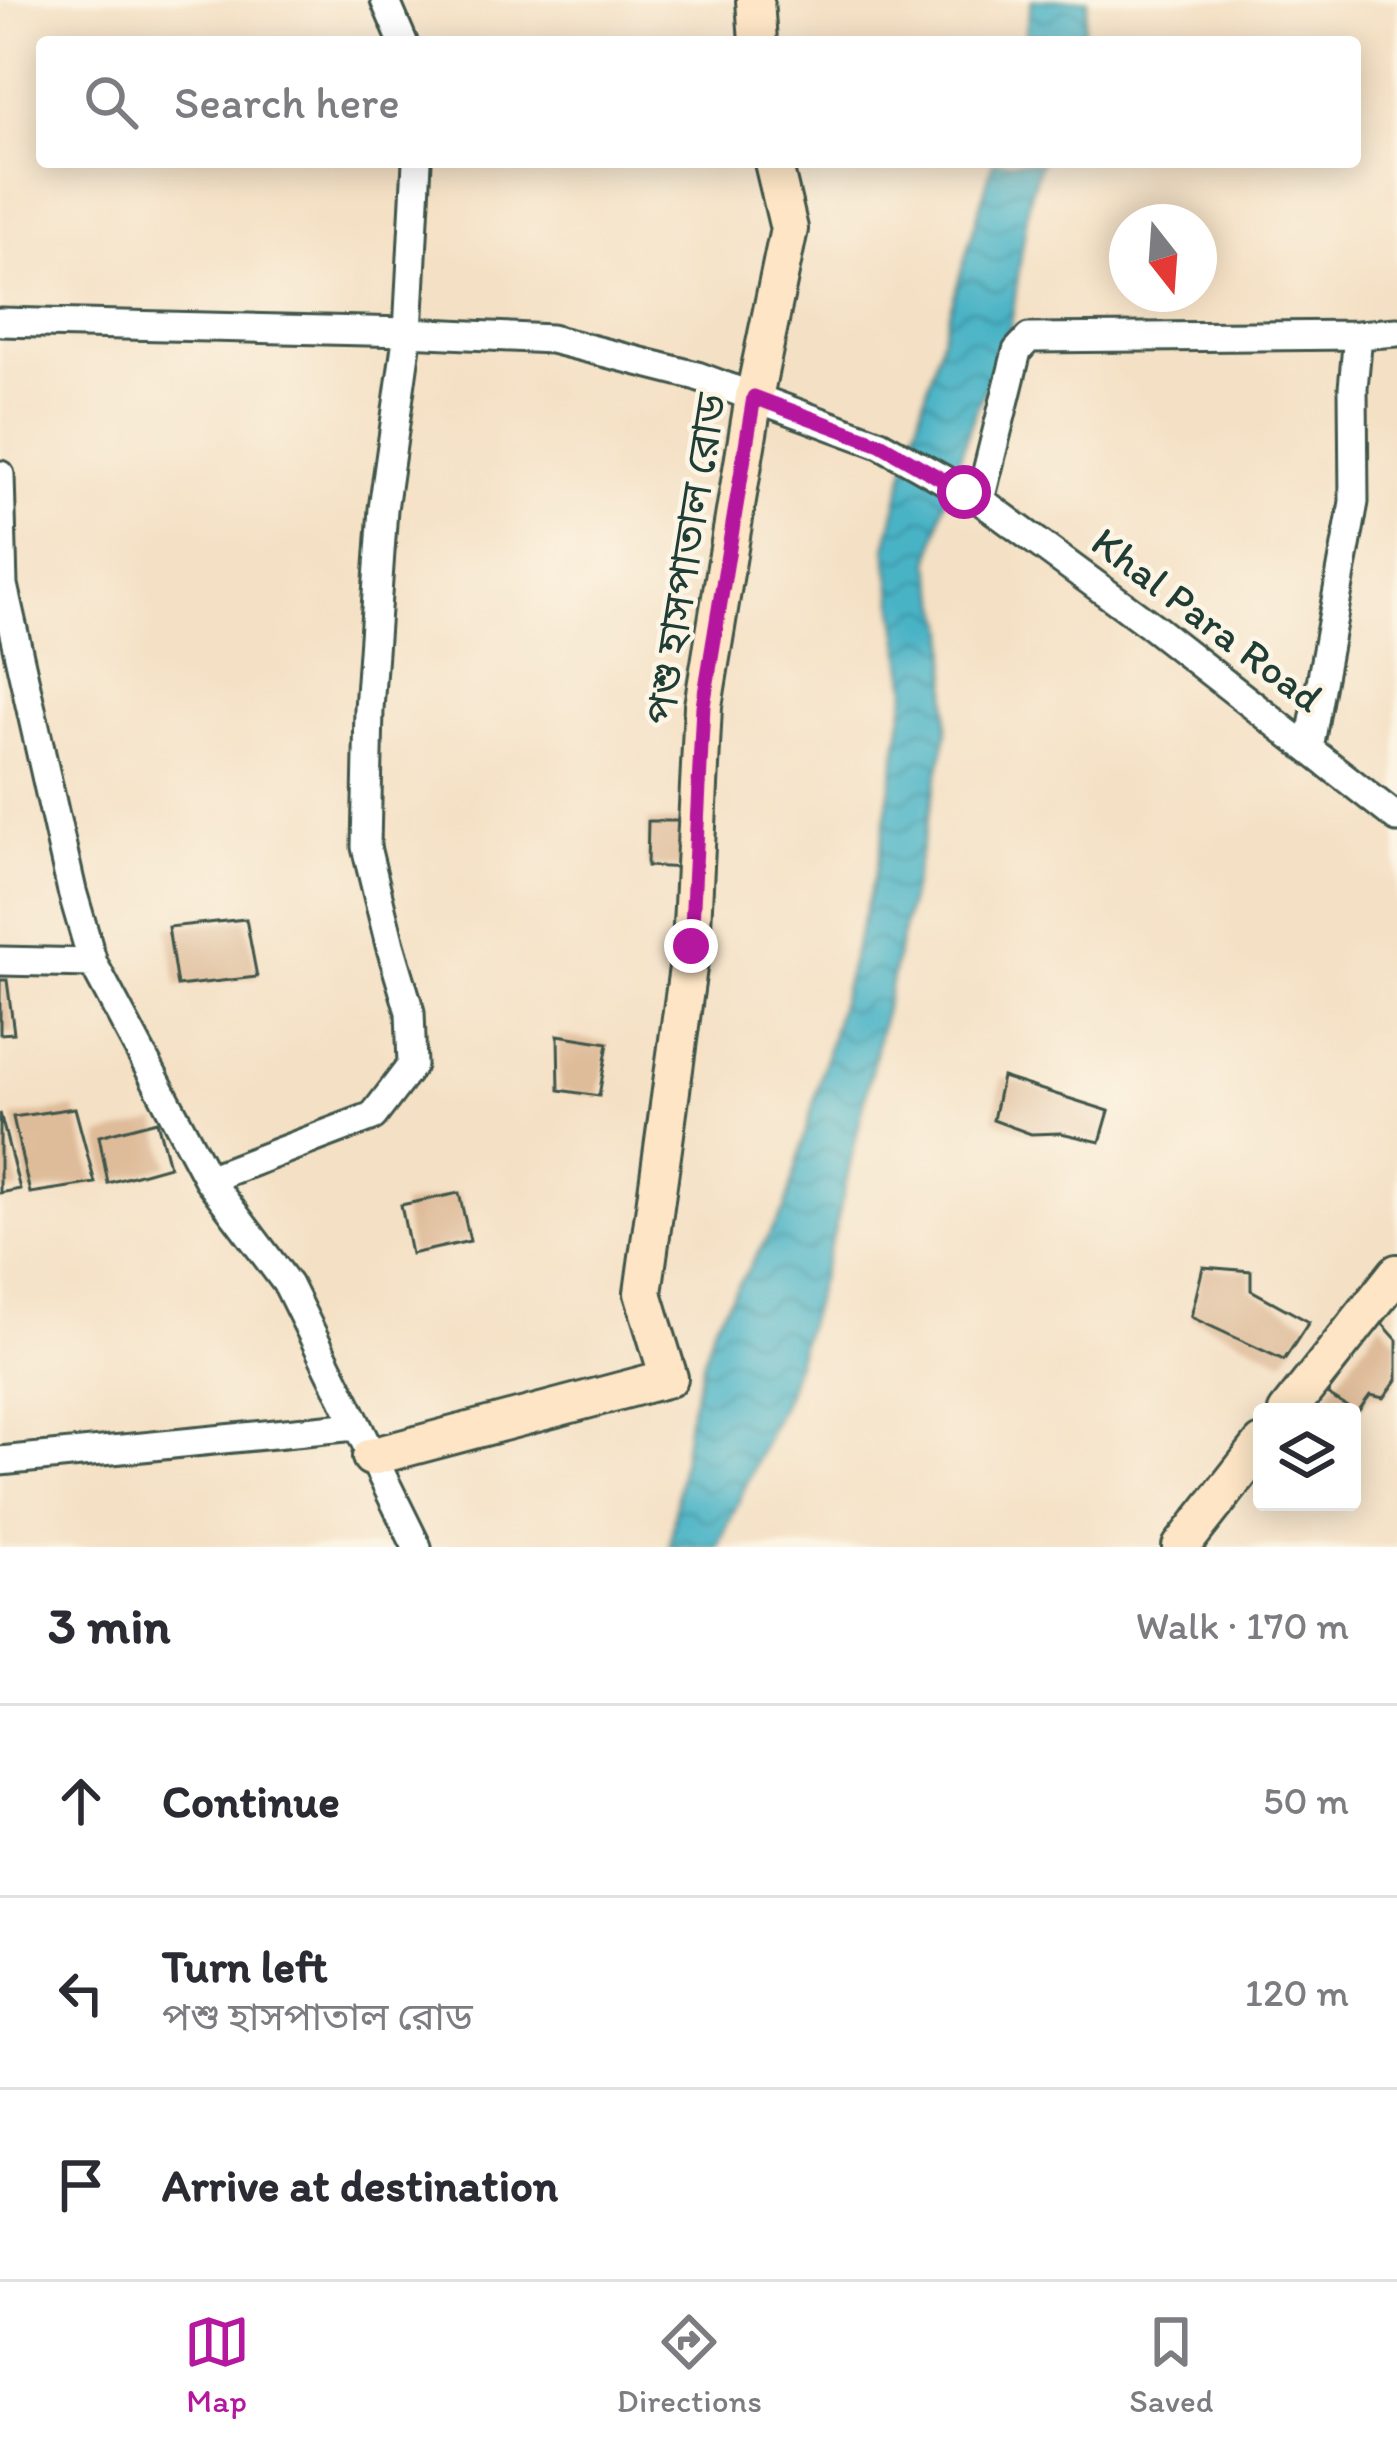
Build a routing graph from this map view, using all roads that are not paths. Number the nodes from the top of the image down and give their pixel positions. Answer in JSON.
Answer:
{"nodes":[{"id":1,"x":385,"y":0,"type":"edge"},
{"id":2,"x":754,"y":0,"type":"edge"},
{"id":3,"x":400,"y":36,"type":"edge"},
{"id":4,"x":757,"y":36,"type":"edge"},
{"id":5,"x":417,"y":168,"type":"edge"},
{"id":6,"x":774,"y":168,"type":"edge"},
{"id":7,"x":0,"y":322,"type":"edge"},
{"id":8,"x":408,"y":332,"type":"junction"},
{"id":9,"x":1397,"y":332,"type":"edge"},
{"id":10,"x":1358,"y":335,"type":"junction"},
{"id":11,"x":754,"y":397,"type":"junction"},
{"id":12,"x":0,"y":475,"type":"edge"},
{"id":13,"x":972,"y":496,"type":"junction"},
{"id":14,"x":2,"y":586,"type":"edge"},
{"id":15,"x":1309,"y":749,"type":"junction"},
{"id":16,"x":1397,"y":818,"type":"edge"},
{"id":17,"x":0,"y":961,"type":"edge"},
{"id":18,"x":93,"y":963,"type":"junction"},
{"id":19,"x":208,"y":1179,"type":"junction"},
{"id":20,"x":1397,"y":1273,"type":"edge"},
{"id":21,"x":1295,"y":1403,"type":"edge"},
{"id":22,"x":363,"y":1442,"type":"junction"},
{"id":23,"x":1253,"y":1455,"type":"edge"},
{"id":24,"x":0,"y":1461,"type":"edge"},
{"id":25,"x":417,"y":1547,"type":"edge"},
{"id":26,"x":1181,"y":1547,"type":"edge"}],
"edges":[{"from":1,"to":3,"type":"street"},
{"from":2,"to":4,"type":"street"},
{"from":5,"to":8,"type":"street"},
{"from":6,"to":11,"type":"street","name":"পশু হাসপাতাল রোড"},
{"from":7,"to":8,"type":"street","name":"Khal Para Road"},
{"from":8,"to":11,"type":"street","name":"Khal Para Road"},
{"from":8,"to":19,"type":"street"},
{"from":9,"to":10,"type":"street"},
{"from":10,"to":13,"type":"street"},
{"from":10,"to":15,"type":"street"},
{"from":11,"to":13,"type":"street","name":"Khal Para Road"},
{"from":11,"to":22,"type":"street","name":"পশু হাসপাতাল রোড"},
{"from":12,"to":14,"type":"street"},
{"from":13,"to":15,"type":"street","name":"Khal Para Road"},
{"from":14,"to":18,"type":"street"},
{"from":15,"to":16,"type":"street","name":"Khal Para Road"},
{"from":17,"to":18,"type":"street"},
{"from":18,"to":19,"type":"street"},
{"from":19,"to":22,"type":"street"},
{"from":20,"to":21,"type":"street"},
{"from":22,"to":24,"type":"street"},
{"from":22,"to":25,"type":"street"},
{"from":23,"to":26,"type":"street"}]}
